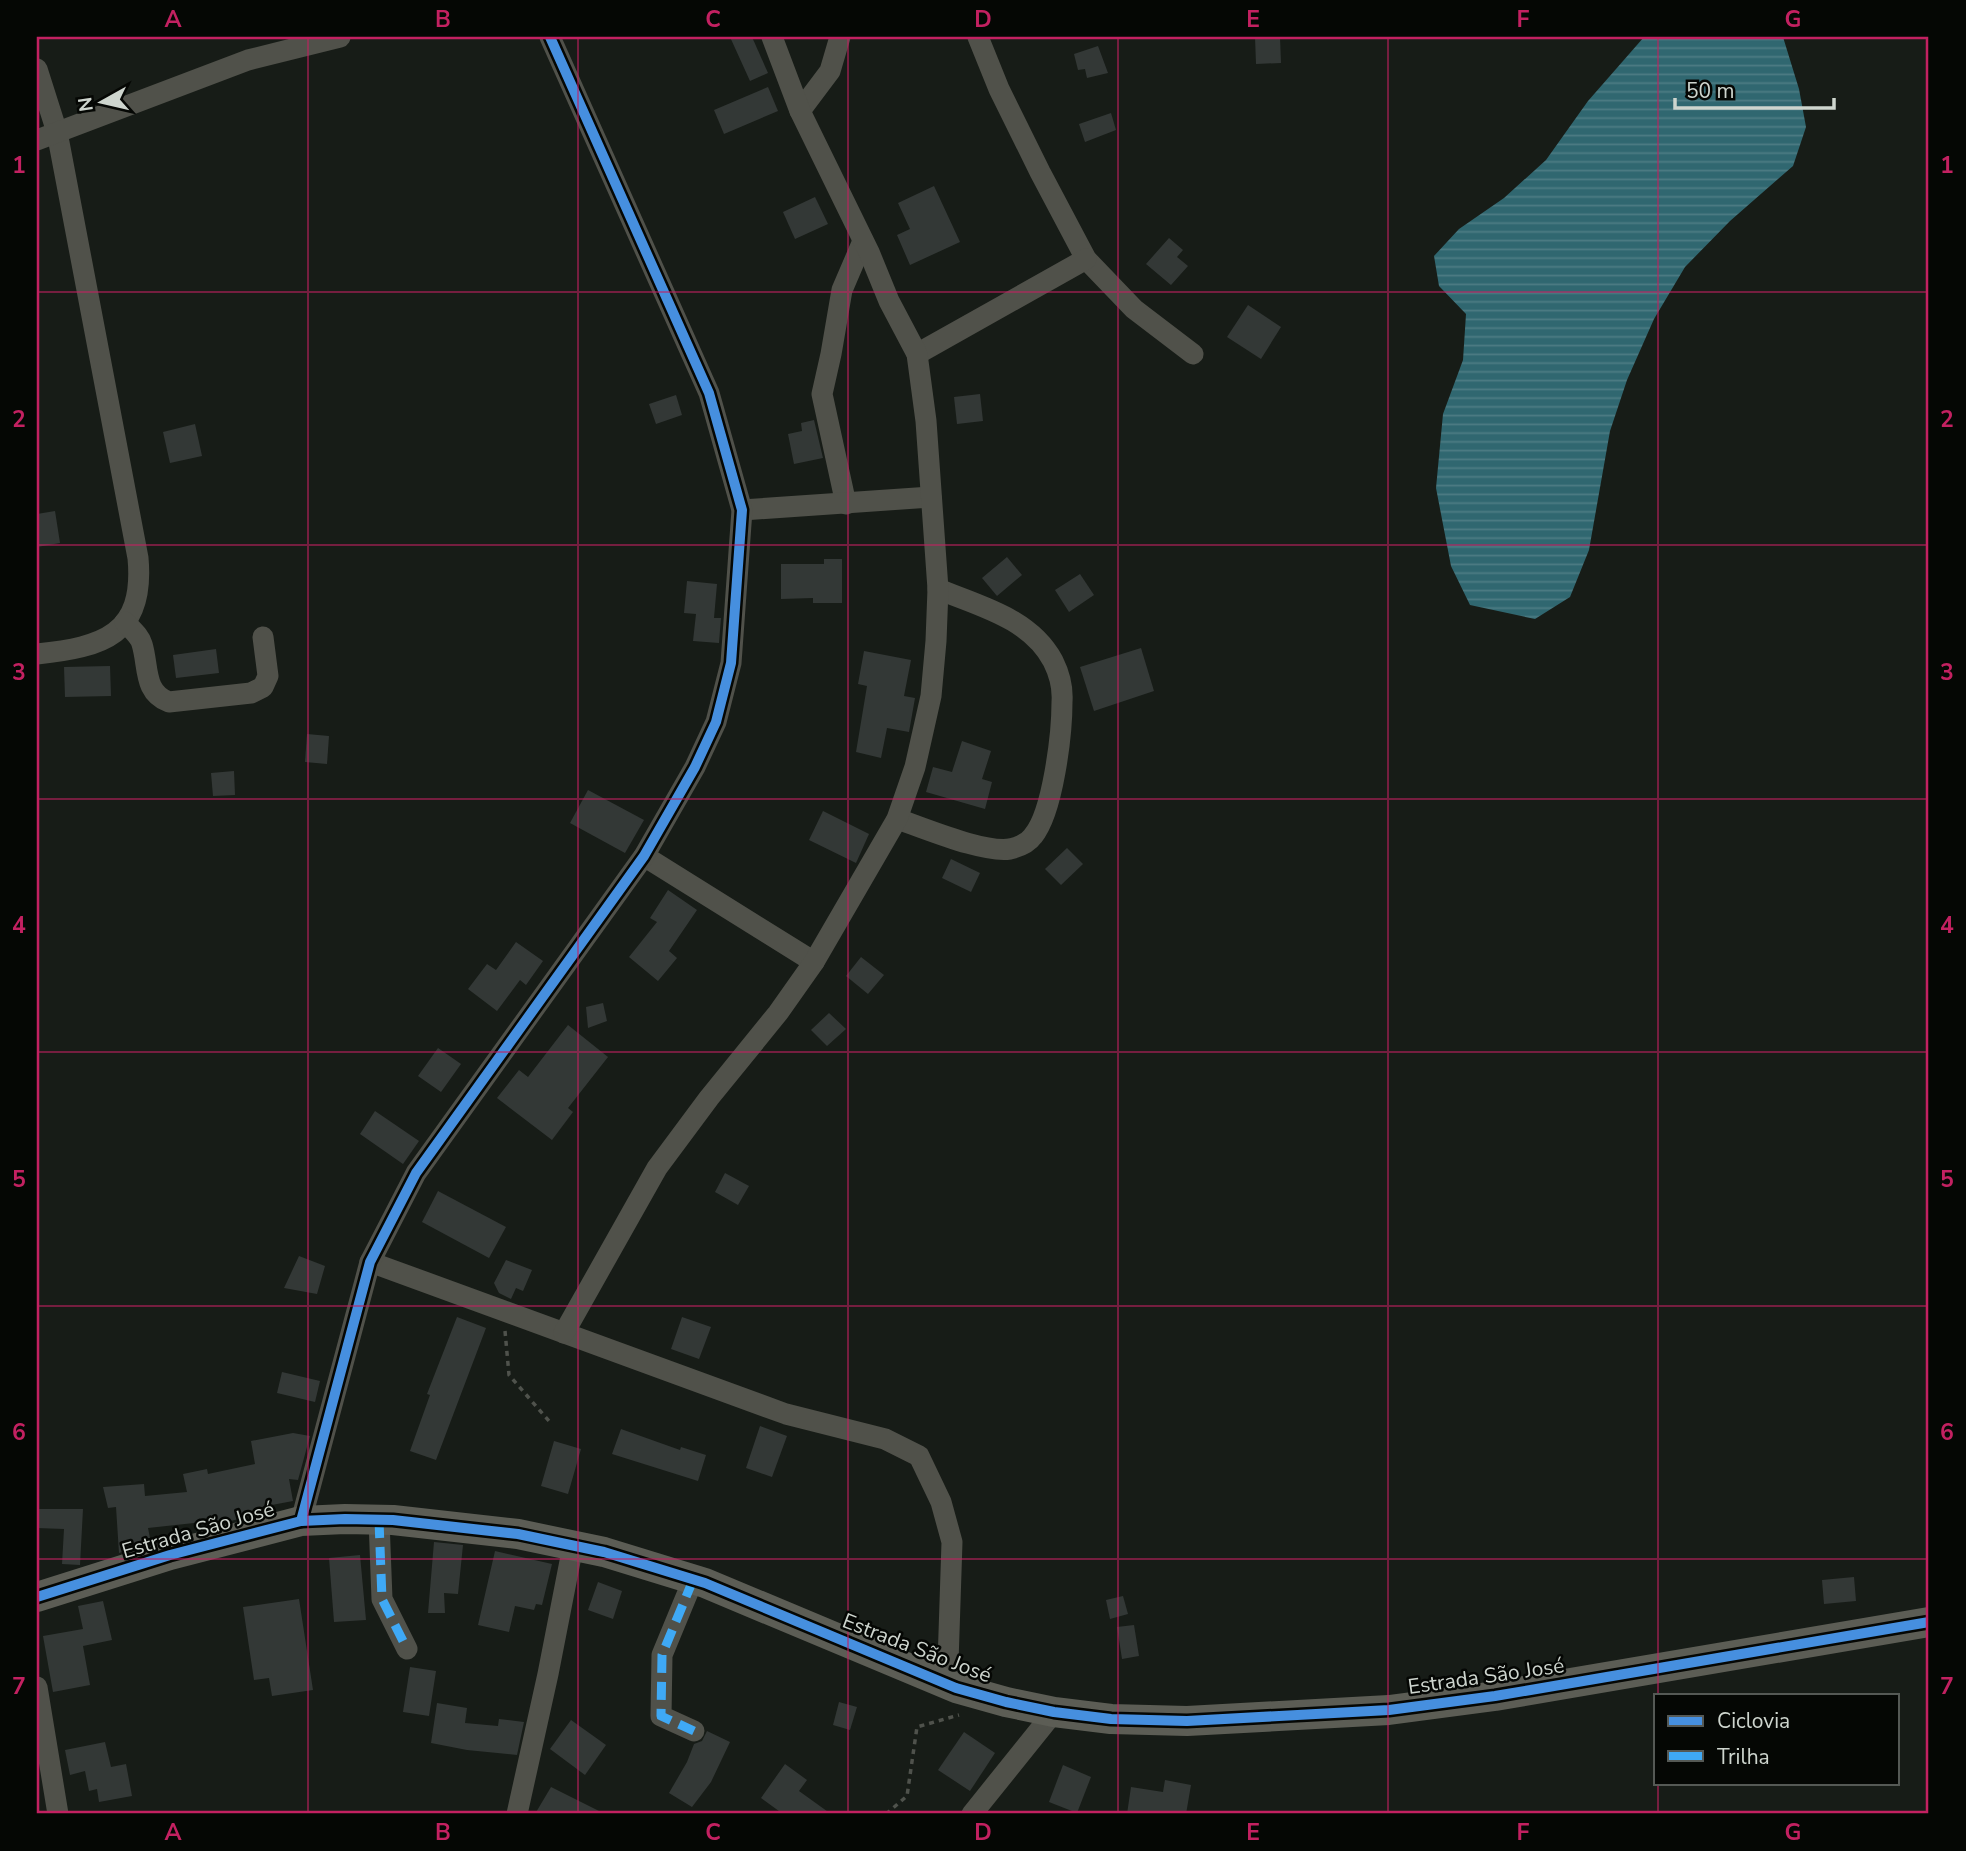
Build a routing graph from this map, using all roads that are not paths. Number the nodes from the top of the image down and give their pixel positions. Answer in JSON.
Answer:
{"nodes":[{"id":1,"x":340,"y":37,"type":"edge"},
{"id":2,"x":550,"y":37,"type":"edge"},
{"id":3,"x":772,"y":37,"type":"edge"},
{"id":4,"x":840,"y":37,"type":"edge"},
{"id":5,"x":978,"y":37,"type":"edge"},
{"id":6,"x":37,"y":69,"type":"edge"},
{"id":7,"x":800,"y":111,"type":"junction"},
{"id":8,"x":57,"y":132,"type":"junction"},
{"id":9,"x":37,"y":140,"type":"edge"},
{"id":10,"x":863,"y":241,"type":"junction"},
{"id":11,"x":1086,"y":260,"type":"junction"},
{"id":12,"x":917,"y":354,"type":"junction"},
{"id":13,"x":1193,"y":354,"type":"dead end"},
{"id":14,"x":932,"y":497,"type":"junction"},
{"id":15,"x":846,"y":504,"type":"junction"},
{"id":16,"x":743,"y":510,"type":"junction"},
{"id":17,"x":938,"y":589,"type":"junction"},
{"id":18,"x":125,"y":622,"type":"junction"},
{"id":19,"x":263,"y":637,"type":"dead end"},
{"id":20,"x":37,"y":654,"type":"edge"},
{"id":21,"x":897,"y":819,"type":"junction"},
{"id":22,"x":644,"y":856,"type":"junction"},
{"id":23,"x":814,"y":962,"type":"junction"},
{"id":24,"x":370,"y":1262,"type":"junction"},
{"id":25,"x":564,"y":1332,"type":"junction"},
{"id":26,"x":379,"y":1520,"type":"junction"},
{"id":27,"x":301,"y":1521,"type":"junction"},
{"id":28,"x":573,"y":1546,"type":"junction"},
{"id":29,"x":693,"y":1580,"type":"junction"},
{"id":30,"x":37,"y":1597,"type":"edge"},
{"id":31,"x":1929,"y":1622,"type":"edge"},
{"id":32,"x":407,"y":1649,"type":"dead end"},
{"id":33,"x":37,"y":1687,"type":"edge"},
{"id":34,"x":962,"y":1700,"type":"junction"},
{"id":35,"x":1054,"y":1712,"type":"junction"},
{"id":36,"x":694,"y":1731,"type":"dead end"},
{"id":37,"x":58,"y":1814,"type":"edge"},
{"id":38,"x":517,"y":1814,"type":"edge"},
{"id":39,"x":972,"y":1814,"type":"edge"}],
"edges":[{"from":1,"to":8,"type":"street"},
{"from":2,"to":16,"type":"street"},
{"from":3,"to":7,"type":"street"},
{"from":4,"to":7,"type":"street"},
{"from":5,"to":11,"type":"street"},
{"from":6,"to":8,"type":"street"},
{"from":7,"to":10,"type":"street"},
{"from":8,"to":9,"type":"street"},
{"from":8,"to":18,"type":"street"},
{"from":10,"to":12,"type":"street"},
{"from":10,"to":15,"type":"street"},
{"from":11,"to":12,"type":"street"},
{"from":11,"to":13,"type":"street"},
{"from":12,"to":14,"type":"street"},
{"from":14,"to":15,"type":"street"},
{"from":14,"to":17,"type":"street"},
{"from":15,"to":16,"type":"street"},
{"from":16,"to":22,"type":"street"},
{"from":17,"to":21,"type":"street"},
{"from":17,"to":21,"type":"street"},
{"from":18,"to":19,"type":"street"},
{"from":18,"to":20,"type":"street"},
{"from":21,"to":23,"type":"street"},
{"from":22,"to":23,"type":"street"},
{"from":22,"to":24,"type":"street"},
{"from":23,"to":25,"type":"street"},
{"from":24,"to":25,"type":"street"},
{"from":24,"to":27,"type":"street"},
{"from":25,"to":34,"type":"street"},
{"from":26,"to":27,"type":"street","name":"Estrada São José"},
{"from":26,"to":28,"type":"street","name":"Estrada São José"},
{"from":26,"to":32,"type":"street"},
{"from":27,"to":30,"type":"street","name":"Estrada São José"},
{"from":28,"to":29,"type":"street","name":"Estrada São José"},
{"from":28,"to":38,"type":"street"},
{"from":29,"to":34,"type":"street","name":"Estrada São José"},
{"from":29,"to":36,"type":"street"},
{"from":31,"to":35,"type":"street","name":"Estrada São José"},
{"from":33,"to":37,"type":"street"},
{"from":34,"to":35,"type":"street","name":"Estrada São José"},
{"from":35,"to":39,"type":"street"}]}
